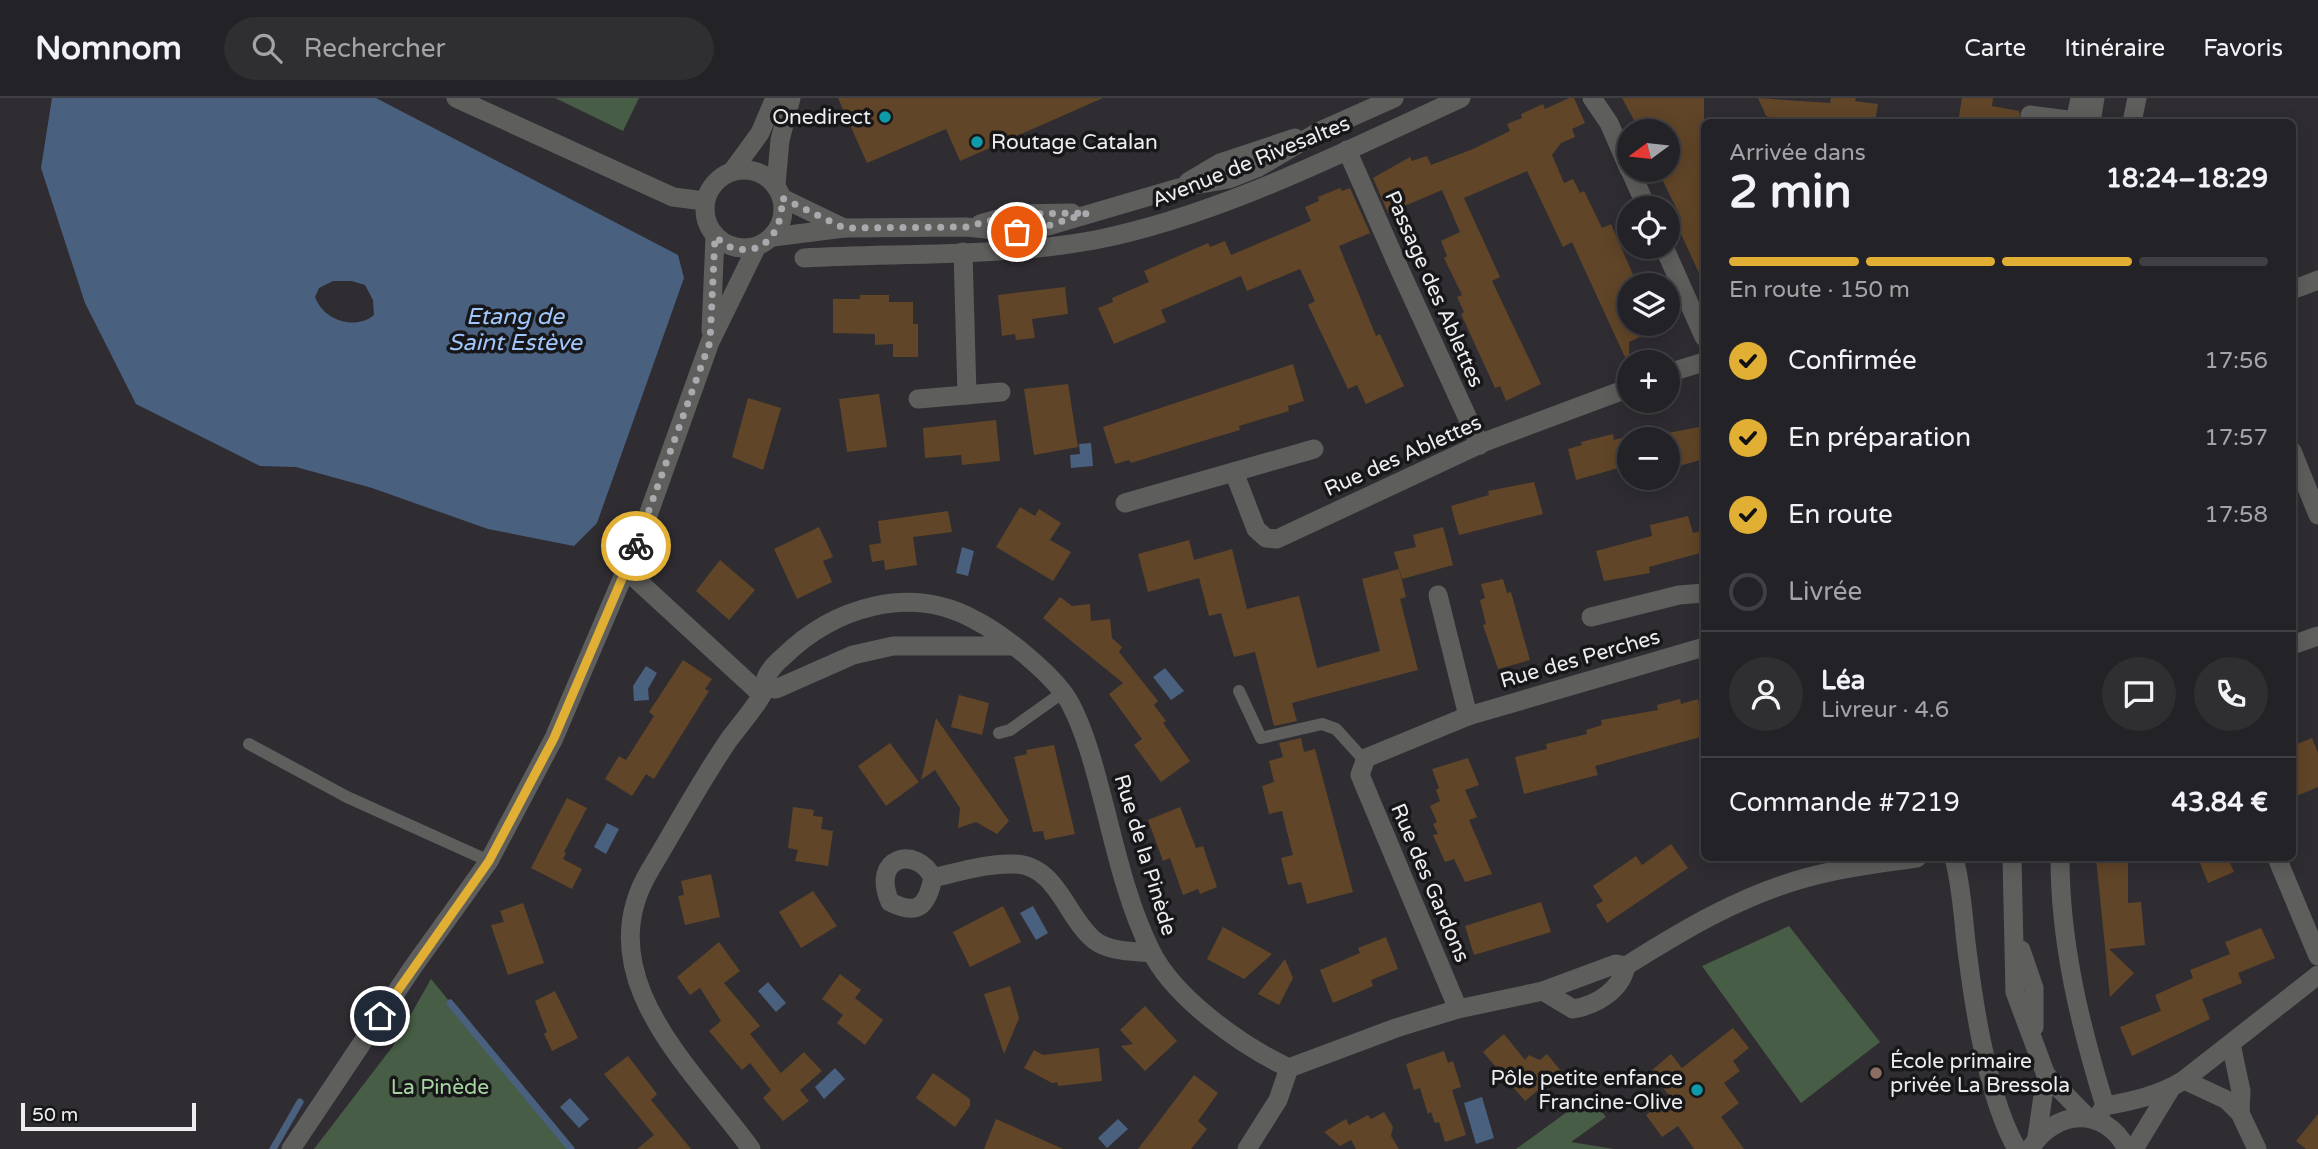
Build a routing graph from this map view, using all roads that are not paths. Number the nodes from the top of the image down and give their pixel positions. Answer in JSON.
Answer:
{"nodes":[{"id":1,"x":456,"y":98,"type":"edge"},
{"id":2,"x":775,"y":98,"type":"edge"},
{"id":3,"x":791,"y":98,"type":"edge"},
{"id":4,"x":1394,"y":98,"type":"edge"},
{"id":5,"x":1461,"y":98,"type":"edge"},
{"id":6,"x":1592,"y":98,"type":"edge"},
{"id":7,"x":1603,"y":98,"type":"edge"},
{"id":8,"x":2080,"y":98,"type":"edge"},
{"id":9,"x":2095,"y":98,"type":"edge"},
{"id":10,"x":2137,"y":98,"type":"edge"},
{"id":11,"x":2031,"y":112,"type":"edge"},
{"id":12,"x":2066,"y":119,"type":"edge"},
{"id":13,"x":2081,"y":119,"type":"edge"},
{"id":14,"x":2083,"y":119,"type":"edge"},
{"id":15,"x":2133,"y":119,"type":"edge"},
{"id":16,"x":1609,"y":123,"type":"junction"},
{"id":17,"x":1617,"y":141,"type":"edge"},
{"id":18,"x":1347,"y":150,"type":"junction"},
{"id":19,"x":733,"y":170,"type":"junction"},
{"id":20,"x":779,"y":192,"type":"junction"},
{"id":21,"x":704,"y":201,"type":"junction"},
{"id":22,"x":1088,"y":213,"type":"junction"},
{"id":23,"x":844,"y":228,"type":"junction"},
{"id":24,"x":715,"y":237,"type":"junction"},
{"id":25,"x":773,"y":237,"type":"junction"},
{"id":26,"x":1093,"y":240,"type":"junction"},
{"id":27,"x":755,"y":248,"type":"junction"},
{"id":28,"x":963,"y":252,"type":"junction"},
{"id":29,"x":804,"y":258,"type":"dead end"},
{"id":30,"x":1669,"y":259,"type":"edge"},
{"id":31,"x":2318,"y":280,"type":"edge"},
{"id":32,"x":2296,"y":288,"type":"edge"},
{"id":33,"x":1701,"y":330,"type":"edge"},
{"id":34,"x":710,"y":342,"type":"junction"},
{"id":35,"x":1701,"y":363,"type":"edge"},
{"id":36,"x":1680,"y":369,"type":"edge"},
{"id":37,"x":1001,"y":392,"type":"dead end"},
{"id":38,"x":1617,"y":393,"type":"edge"},
{"id":39,"x":967,"y":395,"type":"junction"},
{"id":40,"x":918,"y":399,"type":"dead end"},
{"id":41,"x":1480,"y":445,"type":"junction"},
{"id":42,"x":1314,"y":449,"type":"dead end"},
{"id":43,"x":2296,"y":461,"type":"edge"},
{"id":44,"x":1234,"y":472,"type":"junction"},
{"id":45,"x":1125,"y":503,"type":"dead end"},
{"id":46,"x":2318,"y":514,"type":"edge"},
{"id":47,"x":626,"y":570,"type":"junction"},
{"id":48,"x":1701,"y":593,"type":"edge"},
{"id":49,"x":1438,"y":595,"type":"dead end"},
{"id":50,"x":1591,"y":617,"type":"dead end"},
{"id":51,"x":2318,"y":636,"type":"edge"},
{"id":52,"x":2296,"y":644,"type":"edge"},
{"id":53,"x":1011,"y":646,"type":"junction"},
{"id":54,"x":1701,"y":648,"type":"edge"},
{"id":55,"x":1238,"y":691,"type":"dead end"},
{"id":56,"x":764,"y":692,"type":"junction"},
{"id":57,"x":1062,"y":693,"type":"junction"},
{"id":58,"x":1468,"y":716,"type":"junction"},
{"id":59,"x":999,"y":733,"type":"dead end"},
{"id":60,"x":248,"y":744,"type":"dead end"},
{"id":61,"x":1362,"y":768,"type":"junction"},
{"id":62,"x":489,"y":861,"type":"junction"},
{"id":63,"x":1900,"y":861,"type":"edge"},
{"id":64,"x":1955,"y":861,"type":"edge"},
{"id":65,"x":2012,"y":861,"type":"edge"},
{"id":66,"x":2060,"y":861,"type":"edge"},
{"id":67,"x":2278,"y":861,"type":"edge"},
{"id":68,"x":933,"y":878,"type":"dead end"},
{"id":69,"x":1152,"y":953,"type":"junction"},
{"id":70,"x":2318,"y":956,"type":"edge"},
{"id":71,"x":1626,"y":966,"type":"junction"},
{"id":72,"x":2318,"y":975,"type":"edge"},
{"id":73,"x":1543,"y":991,"type":"junction"},
{"id":74,"x":1458,"y":1009,"type":"junction"},
{"id":75,"x":2231,"y":1044,"type":"junction"},
{"id":76,"x":1289,"y":1068,"type":"junction"},
{"id":77,"x":2046,"y":1074,"type":"junction"},
{"id":78,"x":2177,"y":1084,"type":"junction"},
{"id":79,"x":2240,"y":1113,"type":"junction"},
{"id":80,"x":2096,"y":1115,"type":"junction"},
{"id":81,"x":2034,"y":1143,"type":"edge"},
{"id":82,"x":291,"y":1149,"type":"edge"},
{"id":83,"x":751,"y":1149,"type":"edge"},
{"id":84,"x":1247,"y":1149,"type":"edge"},
{"id":85,"x":2017,"y":1149,"type":"edge"},
{"id":86,"x":2127,"y":1149,"type":"edge"},
{"id":87,"x":2134,"y":1149,"type":"edge"},
{"id":88,"x":2257,"y":1149,"type":"edge"}],
"edges":[{"from":1,"to":21,"type":"street"},
{"from":2,"to":19,"type":"street"},
{"from":3,"to":20,"type":"street"},
{"from":4,"to":22,"type":"street","name":"Avenue de Rivesaltes"},
{"from":5,"to":18,"type":"street","name":"Avenue de Rivesaltes"},
{"from":6,"to":16,"type":"street"},
{"from":7,"to":16,"type":"street"},
{"from":8,"to":13,"type":"street"},
{"from":9,"to":14,"type":"street"},
{"from":10,"to":15,"type":"street"},
{"from":11,"to":12,"type":"street"},
{"from":16,"to":17,"type":"street"},
{"from":18,"to":26,"type":"street","name":"Avenue de Rivesaltes"},
{"from":18,"to":41,"type":"street","name":"Passage des Ablettes"},
{"from":19,"to":20,"type":"street"},
{"from":19,"to":21,"type":"street"},
{"from":20,"to":23,"type":"street","name":"Avenue de Rivesaltes"},
{"from":20,"to":25,"type":"street"},
{"from":21,"to":24,"type":"street"},
{"from":22,"to":23,"type":"street","name":"Avenue de Rivesaltes"},
{"from":22,"to":26,"type":"street"},
{"from":23,"to":25,"type":"street","name":"Avenue de Rivesaltes"},
{"from":24,"to":27,"type":"street"},
{"from":24,"to":34,"type":"street"},
{"from":25,"to":27,"type":"street"},
{"from":26,"to":28,"type":"street","name":"Avenue de Rivesaltes"},
{"from":27,"to":34,"type":"street"},
{"from":28,"to":29,"type":"street","name":"Avenue de Rivesaltes"},
{"from":28,"to":39,"type":"street"},
{"from":30,"to":33,"type":"street"},
{"from":31,"to":32,"type":"street"},
{"from":34,"to":47,"type":"street"},
{"from":35,"to":36,"type":"street"},
{"from":37,"to":39,"type":"street"},
{"from":38,"to":41,"type":"street","name":"Rue des Ablettes"},
{"from":39,"to":40,"type":"street"},
{"from":41,"to":44,"type":"street","name":"Rue des Ablettes"},
{"from":42,"to":44,"type":"street","name":"Rue des Ablettes"},
{"from":43,"to":46,"type":"street"},
{"from":44,"to":45,"type":"street","name":"Rue des Ablettes"},
{"from":47,"to":56,"type":"street"},
{"from":47,"to":62,"type":"street"},
{"from":48,"to":50,"type":"street","name":"Rue des Perches"},
{"from":49,"to":58,"type":"street"},
{"from":51,"to":52,"type":"street"},
{"from":53,"to":56,"type":"street"},
{"from":53,"to":56,"type":"street","name":"Rue de la Pinède"},
{"from":53,"to":57,"type":"street","name":"Rue de la Pinède"},
{"from":54,"to":58,"type":"street","name":"Rue des Perches"},
{"from":55,"to":61,"type":"lane"},
{"from":56,"to":83,"type":"street","name":"Rue de la Pinède"},
{"from":57,"to":59,"type":"lane"},
{"from":57,"to":69,"type":"street","name":"Rue de la Pinède"},
{"from":58,"to":61,"type":"street","name":"Rue des Perches"},
{"from":60,"to":62,"type":"lane"},
{"from":61,"to":74,"type":"street","name":"Rue des Gardons"},
{"from":62,"to":82,"type":"street"},
{"from":63,"to":71,"type":"street"},
{"from":64,"to":85,"type":"street"},
{"from":65,"to":77,"type":"street"},
{"from":66,"to":80,"type":"street"},
{"from":67,"to":70,"type":"street"},
{"from":68,"to":69,"type":"street"},
{"from":69,"to":76,"type":"street","name":"Rue de la Pinède"},
{"from":71,"to":73,"type":"street"},
{"from":71,"to":73,"type":"street"},
{"from":72,"to":75,"type":"street"},
{"from":73,"to":74,"type":"street"},
{"from":74,"to":76,"type":"street"},
{"from":75,"to":78,"type":"street"},
{"from":75,"to":79,"type":"street"},
{"from":76,"to":84,"type":"street"},
{"from":77,"to":80,"type":"street"},
{"from":77,"to":81,"type":"street"},
{"from":78,"to":79,"type":"street"},
{"from":78,"to":80,"type":"street"},
{"from":78,"to":87,"type":"street"},
{"from":79,"to":88,"type":"street"},
{"from":80,"to":81,"type":"street"},
{"from":80,"to":86,"type":"street"}]}
